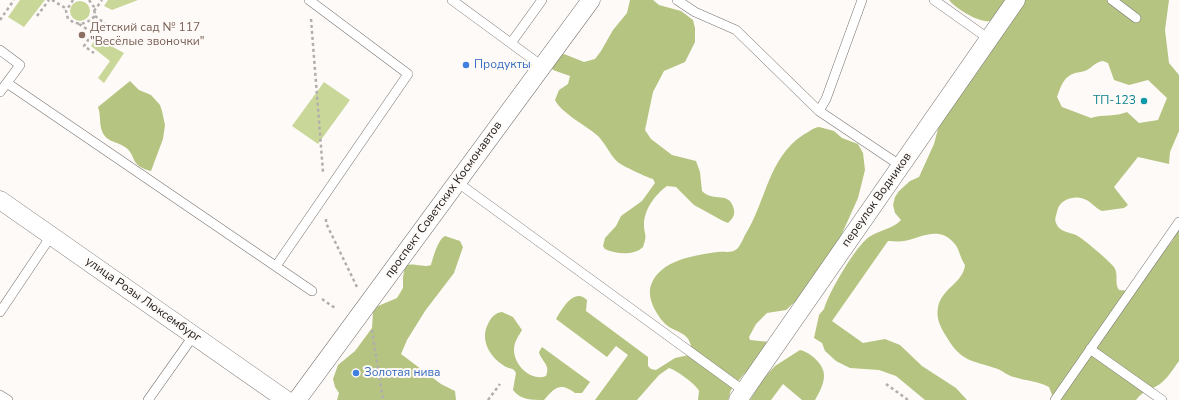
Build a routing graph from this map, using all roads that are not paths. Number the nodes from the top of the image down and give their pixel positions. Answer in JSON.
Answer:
{"nodes":[{"id":1,"x":309,"y":0,"type":"edge"},
{"id":2,"x":452,"y":0,"type":"edge"},
{"id":3,"x":542,"y":0,"type":"edge"},
{"id":4,"x":591,"y":0,"type":"edge"},
{"id":5,"x":677,"y":0,"type":"edge"},
{"id":6,"x":862,"y":0,"type":"edge"},
{"id":7,"x":934,"y":0,"type":"edge"},
{"id":8,"x":1016,"y":0,"type":"edge"},
{"id":9,"x":1112,"y":0,"type":"edge"},
{"id":10,"x":1136,"y":18,"type":"dead end"},
{"id":11,"x":989,"y":39,"type":"junction"},
{"id":12,"x":511,"y":43,"type":"junction"},
{"id":13,"x":0,"y":50,"type":"edge"},
{"id":14,"x":542,"y":66,"type":"junction"},
{"id":15,"x":7,"y":83,"type":"junction"},
{"id":16,"x":0,"y":92,"type":"edge"},
{"id":17,"x":819,"y":111,"type":"junction"},
{"id":18,"x":901,"y":166,"type":"junction"},
{"id":19,"x":457,"y":182,"type":"junction"},
{"id":20,"x":0,"y":200,"type":"edge"},
{"id":21,"x":1179,"y":222,"type":"edge"},
{"id":22,"x":51,"y":236,"type":"junction"},
{"id":23,"x":276,"y":266,"type":"junction"},
{"id":24,"x":312,"y":291,"type":"dead end"},
{"id":25,"x":0,"y":312,"type":"edge"},
{"id":26,"x":194,"y":335,"type":"junction"},
{"id":27,"x":1090,"y":349,"type":"junction"},
{"id":28,"x":0,"y":395,"type":"edge"},
{"id":29,"x":741,"y":396,"type":"edge"},
{"id":30,"x":277,"y":397,"type":"edge"},
{"id":31,"x":8,"y":400,"type":"edge"},
{"id":32,"x":148,"y":400,"type":"edge"},
{"id":33,"x":297,"y":400,"type":"edge"},
{"id":34,"x":1055,"y":400,"type":"edge"},
{"id":35,"x":1162,"y":400,"type":"edge"}],
"edges":[{"from":1,"to":23,"type":"lane"},
{"from":2,"to":12,"type":"lane"},
{"from":3,"to":12,"type":"lane"},
{"from":4,"to":14,"type":"street","name":"проспект Советских Космонавтов"},
{"from":5,"to":17,"type":"lane"},
{"from":6,"to":17,"type":"lane"},
{"from":7,"to":11,"type":"lane"},
{"from":8,"to":11,"type":"street","name":"переулок Водников"},
{"from":9,"to":10,"type":"lane"},
{"from":11,"to":18,"type":"street","name":"переулок Водников"},
{"from":12,"to":14,"type":"lane"},
{"from":13,"to":15,"type":"lane"},
{"from":14,"to":19,"type":"street","name":"проспект Советских Космонавтов"},
{"from":15,"to":16,"type":"lane"},
{"from":15,"to":23,"type":"lane"},
{"from":17,"to":18,"type":"lane"},
{"from":18,"to":29,"type":"street","name":"переулок Водников"},
{"from":19,"to":29,"type":"lane"},
{"from":19,"to":33,"type":"street","name":"проспект Советских Космонавтов"},
{"from":20,"to":22,"type":"street","name":"улица Розы Люксембург"},
{"from":21,"to":27,"type":"lane"},
{"from":22,"to":25,"type":"lane"},
{"from":22,"to":26,"type":"street","name":"улица Розы Люксембург"},
{"from":23,"to":24,"type":"lane"},
{"from":26,"to":30,"type":"street","name":"улица Розы Люксембург"},
{"from":26,"to":32,"type":"lane"},
{"from":27,"to":34,"type":"lane"},
{"from":27,"to":35,"type":"lane"},
{"from":28,"to":31,"type":"lane"}]}
